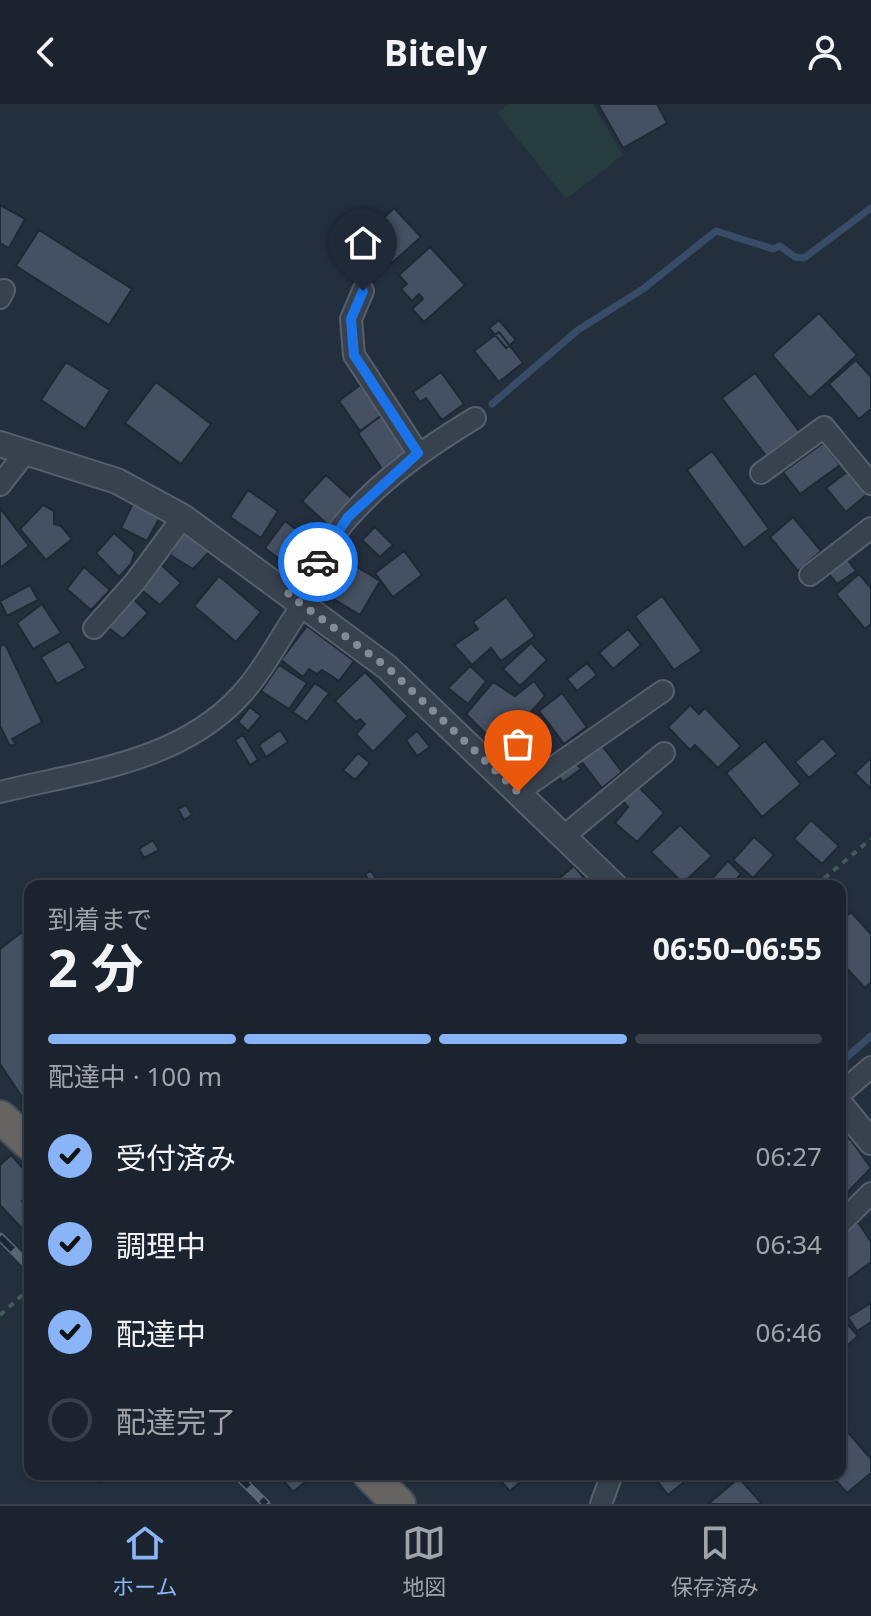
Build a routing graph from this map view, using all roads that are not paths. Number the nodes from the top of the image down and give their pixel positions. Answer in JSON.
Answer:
{"nodes":[{"id":1,"x":363,"y":291,"type":"dead end"},
{"id":2,"x":475,"y":418,"type":"dead end"},
{"id":3,"x":0,"y":444,"type":"edge"},
{"id":4,"x":25,"y":453,"type":"junction"},
{"id":5,"x":418,"y":453,"type":"junction"},
{"id":6,"x":761,"y":473,"type":"dead end"},
{"id":7,"x":871,"y":484,"type":"edge"},
{"id":8,"x":0,"y":485,"type":"edge"},
{"id":9,"x":183,"y":517,"type":"junction"},
{"id":10,"x":871,"y":528,"type":"edge"},
{"id":11,"x":810,"y":575,"type":"dead end"},
{"id":12,"x":295,"y":599,"type":"junction"},
{"id":13,"x":94,"y":628,"type":"dead end"},
{"id":14,"x":663,"y":691,"type":"dead end"},
{"id":15,"x":664,"y":753,"type":"dead end"},
{"id":16,"x":0,"y":792,"type":"edge"},
{"id":17,"x":518,"y":792,"type":"junction"},
{"id":18,"x":563,"y":837,"type":"junction"},
{"id":19,"x":609,"y":880,"type":"edge"},
{"id":20,"x":871,"y":1067,"type":"edge"},
{"id":21,"x":846,"y":1089,"type":"edge"},
{"id":22,"x":846,"y":1111,"type":"edge"},
{"id":23,"x":0,"y":1117,"type":"edge"},
{"id":24,"x":24,"y":1139,"type":"edge"},
{"id":25,"x":871,"y":1142,"type":"edge"},
{"id":26,"x":871,"y":1193,"type":"edge"},
{"id":27,"x":846,"y":1218,"type":"edge"},
{"id":28,"x":375,"y":1480,"type":"edge"},
{"id":29,"x":610,"y":1480,"type":"edge"},
{"id":30,"x":399,"y":1504,"type":"edge"},
{"id":31,"x":601,"y":1504,"type":"edge"}],
"edges":[{"from":1,"to":5,"type":"street"},
{"from":2,"to":5,"type":"street"},
{"from":3,"to":4,"type":"street"},
{"from":4,"to":8,"type":"street"},
{"from":4,"to":9,"type":"street"},
{"from":5,"to":12,"type":"street"},
{"from":6,"to":7,"type":"street"},
{"from":9,"to":12,"type":"street"},
{"from":9,"to":13,"type":"street"},
{"from":10,"to":11,"type":"street"},
{"from":12,"to":16,"type":"street"},
{"from":12,"to":17,"type":"street"},
{"from":14,"to":17,"type":"street"},
{"from":15,"to":18,"type":"street"},
{"from":17,"to":18,"type":"street"},
{"from":18,"to":19,"type":"street"},
{"from":20,"to":21,"type":"street"},
{"from":22,"to":25,"type":"street"},
{"from":23,"to":24,"type":"highway"},
{"from":26,"to":27,"type":"street"},
{"from":28,"to":30,"type":"highway"},
{"from":29,"to":31,"type":"street"}]}
